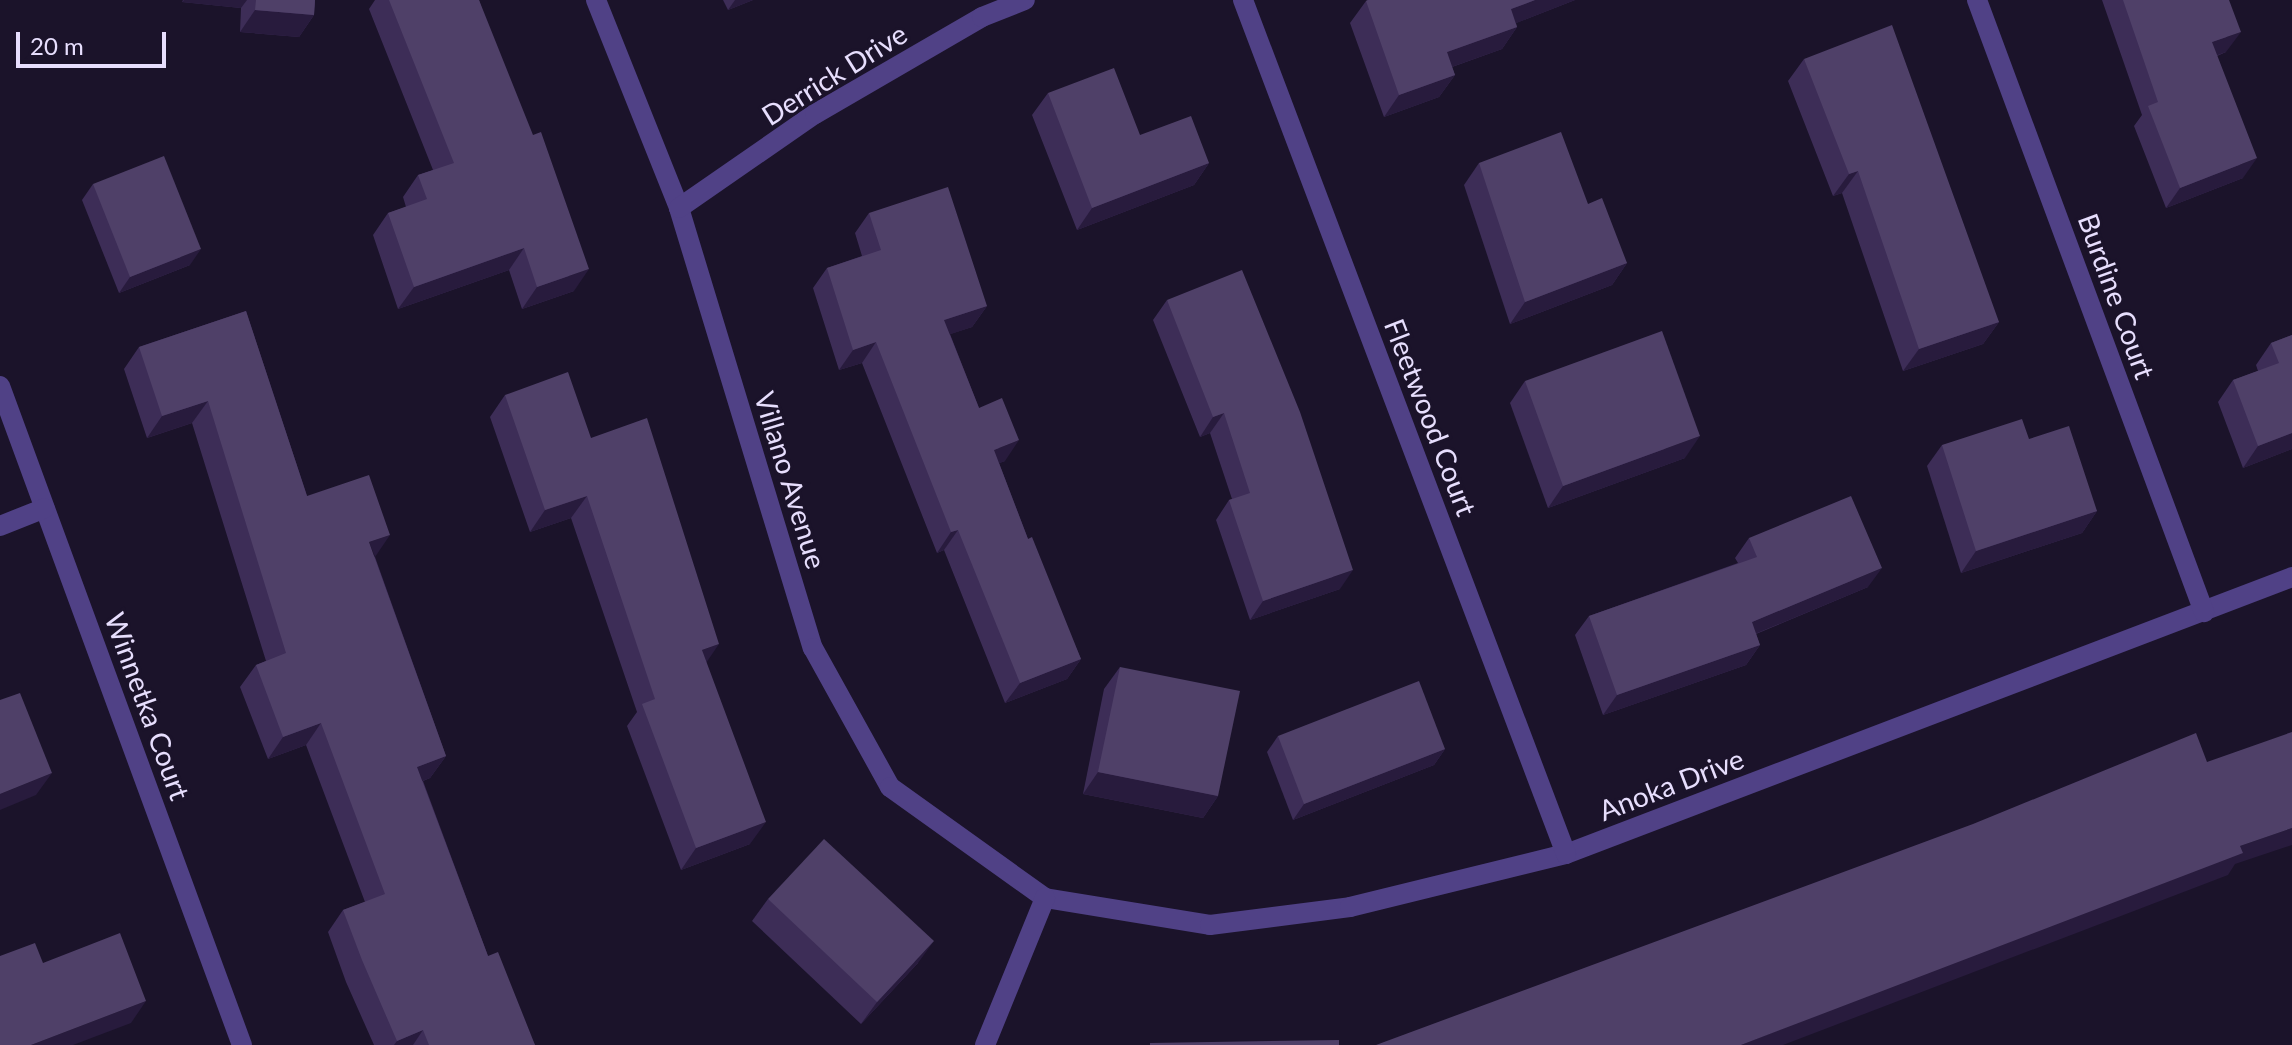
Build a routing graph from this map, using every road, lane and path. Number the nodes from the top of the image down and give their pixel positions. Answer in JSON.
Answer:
{"nodes":[{"id":1,"x":596,"y":0,"type":"edge"},
{"id":2,"x":1025,"y":0,"type":"edge"},
{"id":3,"x":1243,"y":0,"type":"edge"},
{"id":4,"x":1977,"y":0,"type":"edge"},
{"id":5,"x":679,"y":208,"type":"junction"},
{"id":6,"x":0,"y":386,"type":"edge"},
{"id":7,"x":45,"y":508,"type":"junction"},
{"id":8,"x":0,"y":526,"type":"edge"},
{"id":9,"x":2292,"y":577,"type":"edge"},
{"id":10,"x":2204,"y":612,"type":"junction"},
{"id":11,"x":1566,"y":854,"type":"junction"},
{"id":12,"x":1045,"y":898,"type":"junction"},
{"id":13,"x":242,"y":1045,"type":"edge"},
{"id":14,"x":985,"y":1045,"type":"edge"}],
"edges":[{"from":1,"to":5,"type":"street","name":"Villano Avenue"},
{"from":2,"to":5,"type":"street","name":"Derrick Drive"},
{"from":3,"to":11,"type":"street","name":"Fleetwood Court"},
{"from":4,"to":10,"type":"street","name":"Burdine Court"},
{"from":5,"to":12,"type":"street","name":"Villano Avenue"},
{"from":6,"to":7,"type":"street","name":"Winnetka Court"},
{"from":7,"to":8,"type":"street"},
{"from":7,"to":13,"type":"street","name":"Winnetka Court"},
{"from":9,"to":10,"type":"street","name":"Anoka Drive"},
{"from":10,"to":11,"type":"street","name":"Anoka Drive"},
{"from":11,"to":12,"type":"street","name":"Anoka Drive"},
{"from":12,"to":14,"type":"street"}]}
